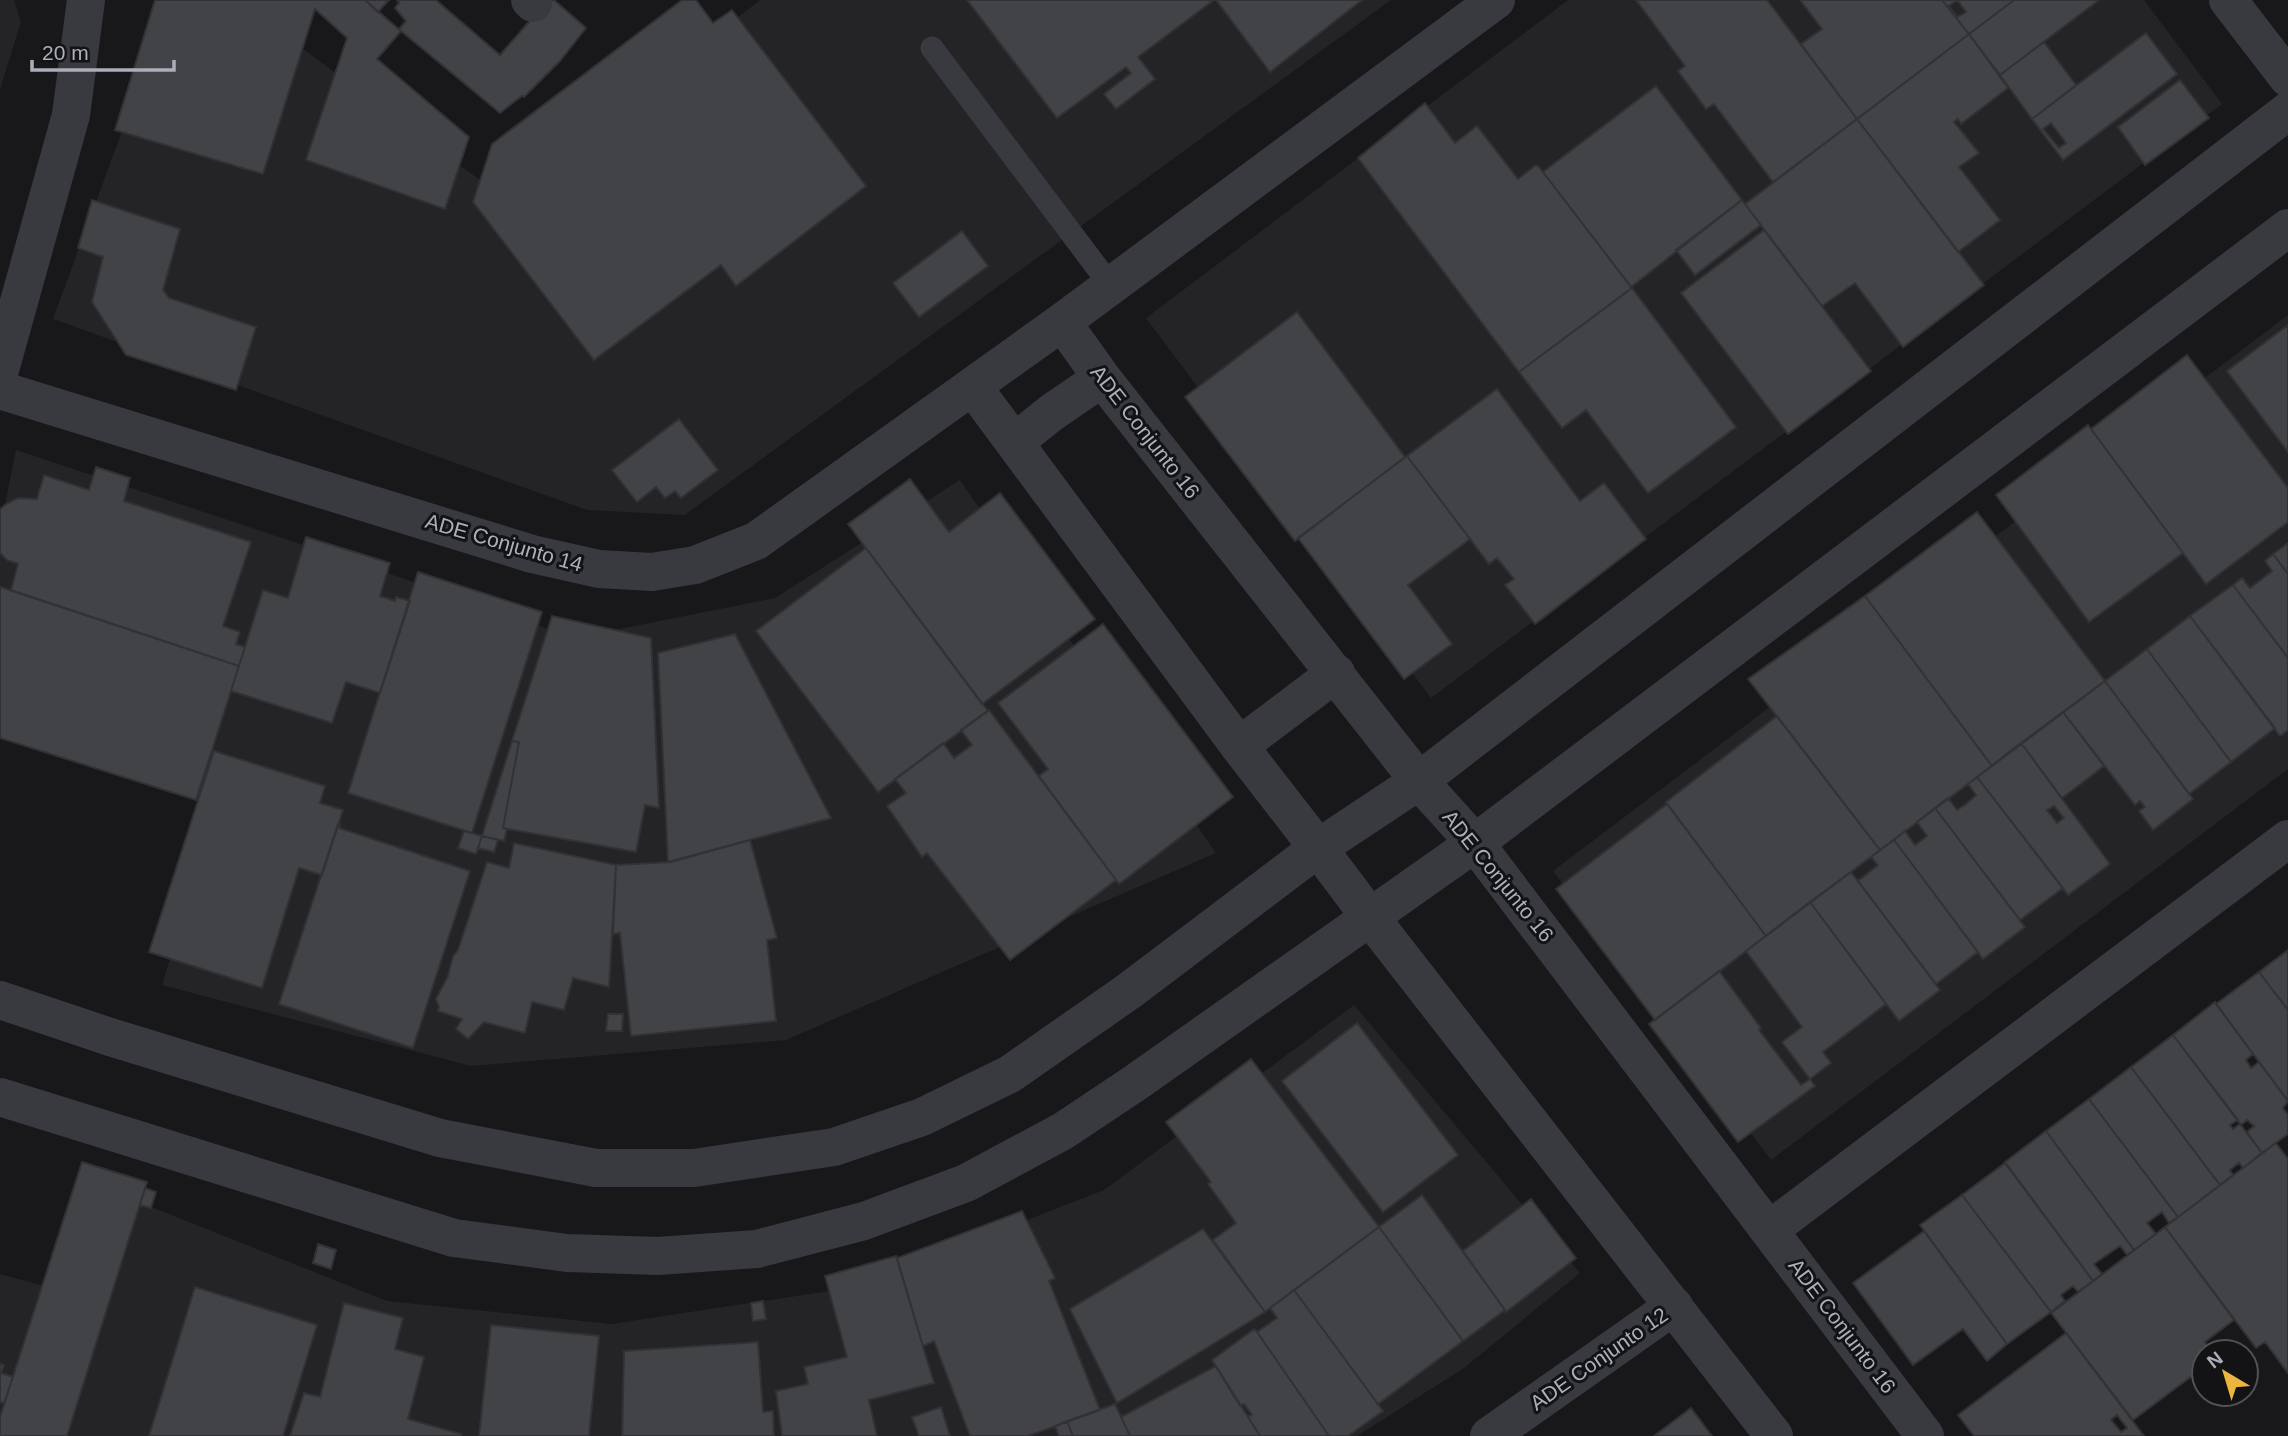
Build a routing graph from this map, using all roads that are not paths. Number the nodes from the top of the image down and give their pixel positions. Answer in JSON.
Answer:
{"nodes":[{"id":1,"x":86,"y":0,"type":"edge"},
{"id":2,"x":1496,"y":0,"type":"edge"},
{"id":3,"x":2228,"y":0,"type":"edge"},
{"id":4,"x":932,"y":48,"type":"dead end"},
{"id":5,"x":2288,"y":79,"type":"edge"},
{"id":6,"x":2288,"y":111,"type":"edge"},
{"id":7,"x":2288,"y":228,"type":"edge"},
{"id":8,"x":1111,"y":286,"type":"junction"},
{"id":9,"x":1062,"y":322,"type":"junction"},
{"id":10,"x":0,"y":370,"type":"edge"},
{"id":11,"x":1102,"y":378,"type":"junction"},
{"id":12,"x":974,"y":387,"type":"junction"},
{"id":13,"x":0,"y":390,"type":"edge"},
{"id":14,"x":1014,"y":442,"type":"junction"},
{"id":15,"x":1336,"y":673,"type":"junction"},
{"id":16,"x":1239,"y":746,"type":"junction"},
{"id":17,"x":1419,"y":781,"type":"junction"},
{"id":18,"x":2288,"y":839,"type":"edge"},
{"id":19,"x":1475,"y":843,"type":"junction"},
{"id":20,"x":1318,"y":848,"type":"junction"},
{"id":21,"x":1370,"y":917,"type":"junction"},
{"id":22,"x":0,"y":1000,"type":"edge"},
{"id":23,"x":0,"y":1097,"type":"edge"},
{"id":24,"x":1769,"y":1230,"type":"junction"},
{"id":25,"x":1674,"y":1306,"type":"junction"},
{"id":26,"x":1489,"y":1436,"type":"edge"},
{"id":27,"x":1774,"y":1436,"type":"edge"},
{"id":28,"x":1925,"y":1436,"type":"edge"}],
"edges":[{"from":1,"to":10,"type":"street"},
{"from":2,"to":8,"type":"street","name":"ADE Conjunto 14"},
{"from":3,"to":5,"type":"street"},
{"from":4,"to":8,"type":"lane"},
{"from":6,"to":17,"type":"street"},
{"from":7,"to":19,"type":"street"},
{"from":8,"to":9,"type":"street","name":"ADE Conjunto 14"},
{"from":9,"to":11,"type":"street","name":"ADE Conjunto 16"},
{"from":9,"to":12,"type":"street","name":"ADE Conjunto 14"},
{"from":11,"to":14,"type":"street"},
{"from":11,"to":15,"type":"street","name":"ADE Conjunto 16"},
{"from":12,"to":13,"type":"street","name":"ADE Conjunto 14"},
{"from":12,"to":14,"type":"street"},
{"from":14,"to":16,"type":"street"},
{"from":15,"to":16,"type":"street"},
{"from":15,"to":17,"type":"street","name":"ADE Conjunto 16"},
{"from":16,"to":20,"type":"street"},
{"from":17,"to":19,"type":"street","name":"ADE Conjunto 16"},
{"from":17,"to":20,"type":"street"},
{"from":18,"to":24,"type":"street"},
{"from":19,"to":21,"type":"street"},
{"from":19,"to":24,"type":"street","name":"ADE Conjunto 16"},
{"from":20,"to":21,"type":"street"},
{"from":20,"to":22,"type":"street"},
{"from":21,"to":23,"type":"street"},
{"from":21,"to":25,"type":"street"},
{"from":24,"to":28,"type":"street","name":"ADE Conjunto 16"},
{"from":25,"to":26,"type":"street","name":"ADE Conjunto 12"},
{"from":25,"to":27,"type":"street"}]}
